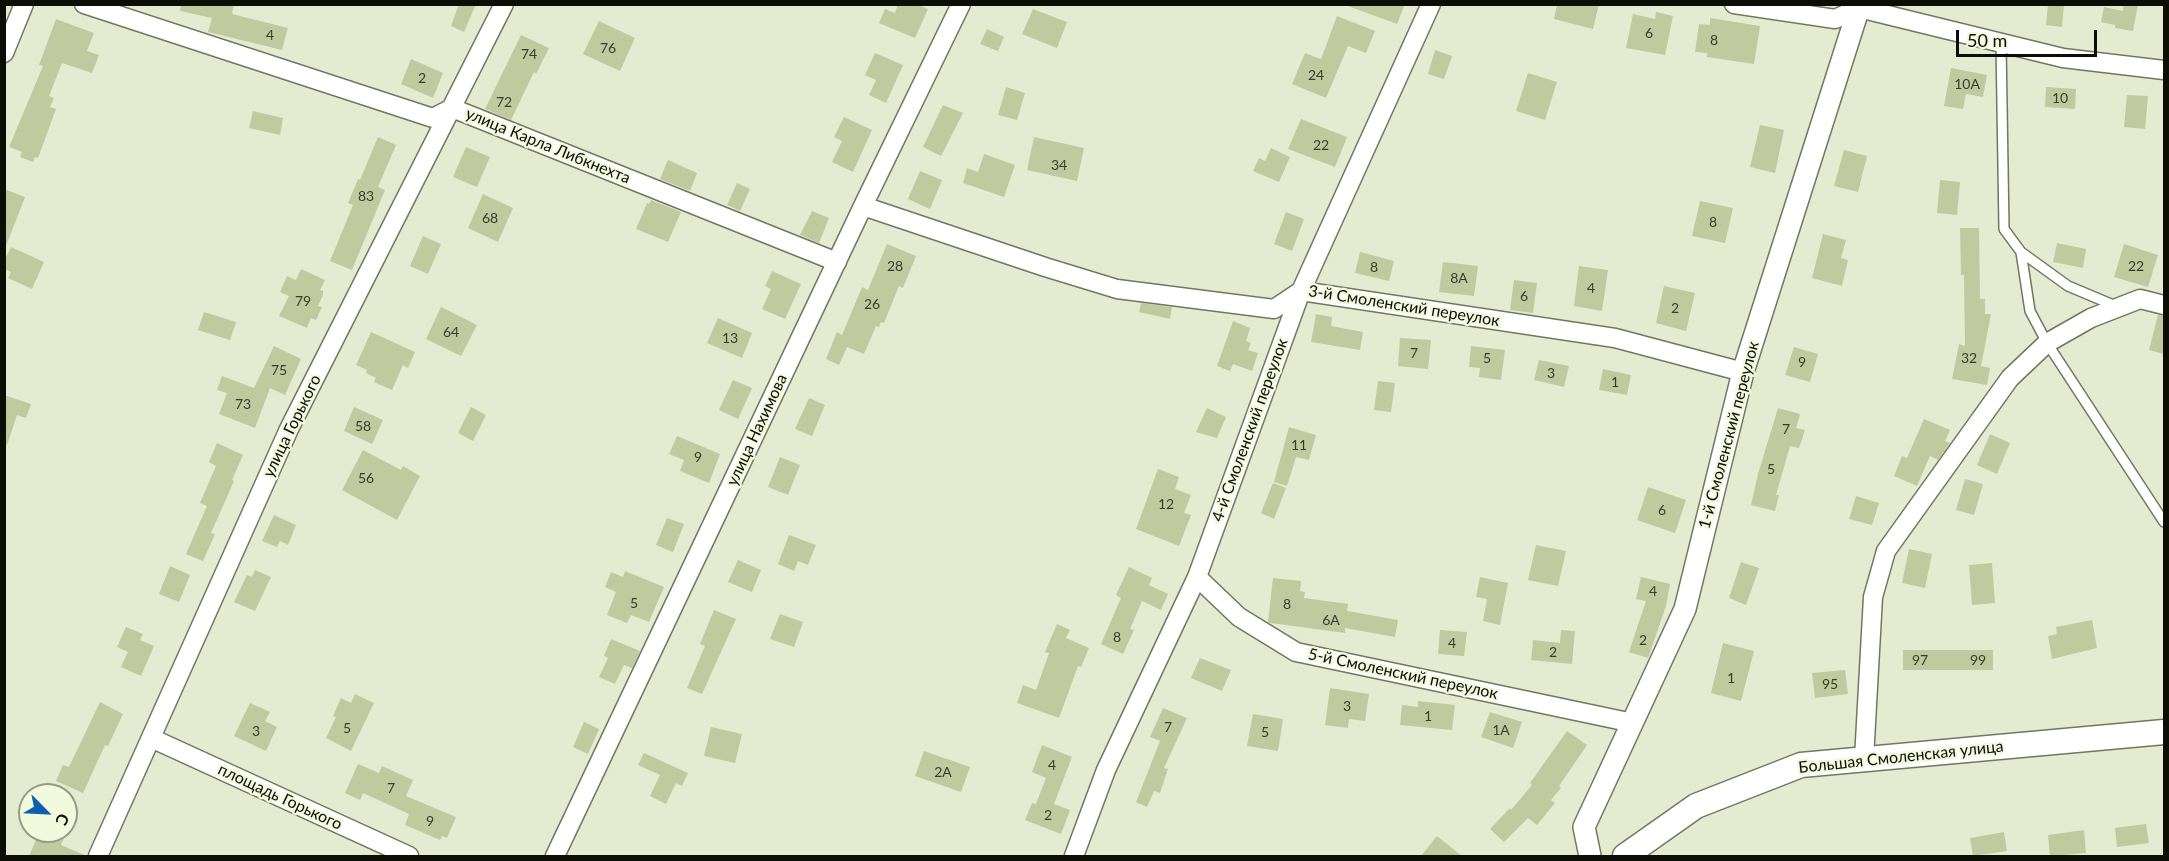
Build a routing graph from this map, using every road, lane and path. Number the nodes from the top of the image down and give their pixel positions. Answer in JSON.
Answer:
{"nodes":[{"id":1,"x":24,"y":4,"type":"edge"},
{"id":2,"x":84,"y":4,"type":"edge"},
{"id":3,"x":504,"y":4,"type":"edge"},
{"id":4,"x":961,"y":4,"type":"edge"},
{"id":5,"x":1431,"y":4,"type":"edge"},
{"id":6,"x":1734,"y":4,"type":"edge"},
{"id":7,"x":1860,"y":6,"type":"edge"},
{"id":8,"x":2001,"y":43,"type":"junction"},
{"id":9,"x":4,"y":53,"type":"edge"},
{"id":10,"x":2164,"y":70,"type":"edge"},
{"id":11,"x":452,"y":108,"type":"junction"},
{"id":12,"x":863,"y":206,"type":"junction"},
{"id":13,"x":2021,"y":252,"type":"junction"},
{"id":14,"x":837,"y":262,"type":"junction"},
{"id":15,"x":1301,"y":291,"type":"junction"},
{"id":16,"x":2164,"y":305,"type":"edge"},
{"id":17,"x":2119,"y":307,"type":"junction"},
{"id":18,"x":2047,"y":343,"type":"junction"},
{"id":19,"x":1743,"y":372,"type":"junction"},
{"id":20,"x":2164,"y":522,"type":"edge"},
{"id":21,"x":1197,"y":577,"type":"junction"},
{"id":22,"x":1633,"y":723,"type":"junction"},
{"id":23,"x":2164,"y":732,"type":"edge"},
{"id":24,"x":151,"y":738,"type":"junction"},
{"id":25,"x":1864,"y":759,"type":"junction"},
{"id":26,"x":98,"y":856,"type":"edge"},
{"id":27,"x":409,"y":856,"type":"edge"},
{"id":28,"x":555,"y":856,"type":"edge"},
{"id":29,"x":1074,"y":856,"type":"edge"},
{"id":30,"x":1590,"y":856,"type":"edge"},
{"id":31,"x":1625,"y":856,"type":"edge"}],
"edges":[{"from":1,"to":9,"type":"street"},
{"from":2,"to":11,"type":"street","name":"улица Карла Либкнехта"},
{"from":3,"to":11,"type":"street","name":"улица Горького"},
{"from":4,"to":12,"type":"street","name":"улица Нахимова"},
{"from":5,"to":15,"type":"street","name":"4-й Смоленский переулок"},
{"from":6,"to":7,"type":"street"},
{"from":7,"to":8,"type":"street"},
{"from":7,"to":19,"type":"street","name":"1-й Смоленский переулок"},
{"from":8,"to":10,"type":"street"},
{"from":8,"to":13,"type":"lane"},
{"from":11,"to":14,"type":"street","name":"улица Карла Либкнехта"},
{"from":11,"to":24,"type":"street","name":"улица Горького"},
{"from":12,"to":14,"type":"street","name":"улица Нахимова"},
{"from":12,"to":15,"type":"street","name":"3-й Смоленский переулок"},
{"from":13,"to":17,"type":"lane"},
{"from":13,"to":18,"type":"lane"},
{"from":14,"to":28,"type":"street","name":"улица Нахимова"},
{"from":15,"to":19,"type":"street","name":"3-й Смоленский переулок"},
{"from":15,"to":21,"type":"street","name":"4-й Смоленский переулок"},
{"from":16,"to":17,"type":"street"},
{"from":17,"to":18,"type":"street"},
{"from":18,"to":20,"type":"lane"},
{"from":18,"to":25,"type":"street"},
{"from":19,"to":22,"type":"street","name":"1-й Смоленский переулок"},
{"from":21,"to":22,"type":"street","name":"5-й Смоленский переулок"},
{"from":21,"to":29,"type":"street","name":"4-й Смоленский переулок"},
{"from":22,"to":30,"type":"street","name":"1-й Смоленский переулок"},
{"from":23,"to":25,"type":"main road","name":"Большая Смоленская улица"},
{"from":24,"to":26,"type":"street","name":"улица Горького"},
{"from":24,"to":27,"type":"street","name":"площадь Горького"},
{"from":25,"to":31,"type":"main road","name":"Большая Смоленская улица"}]}
